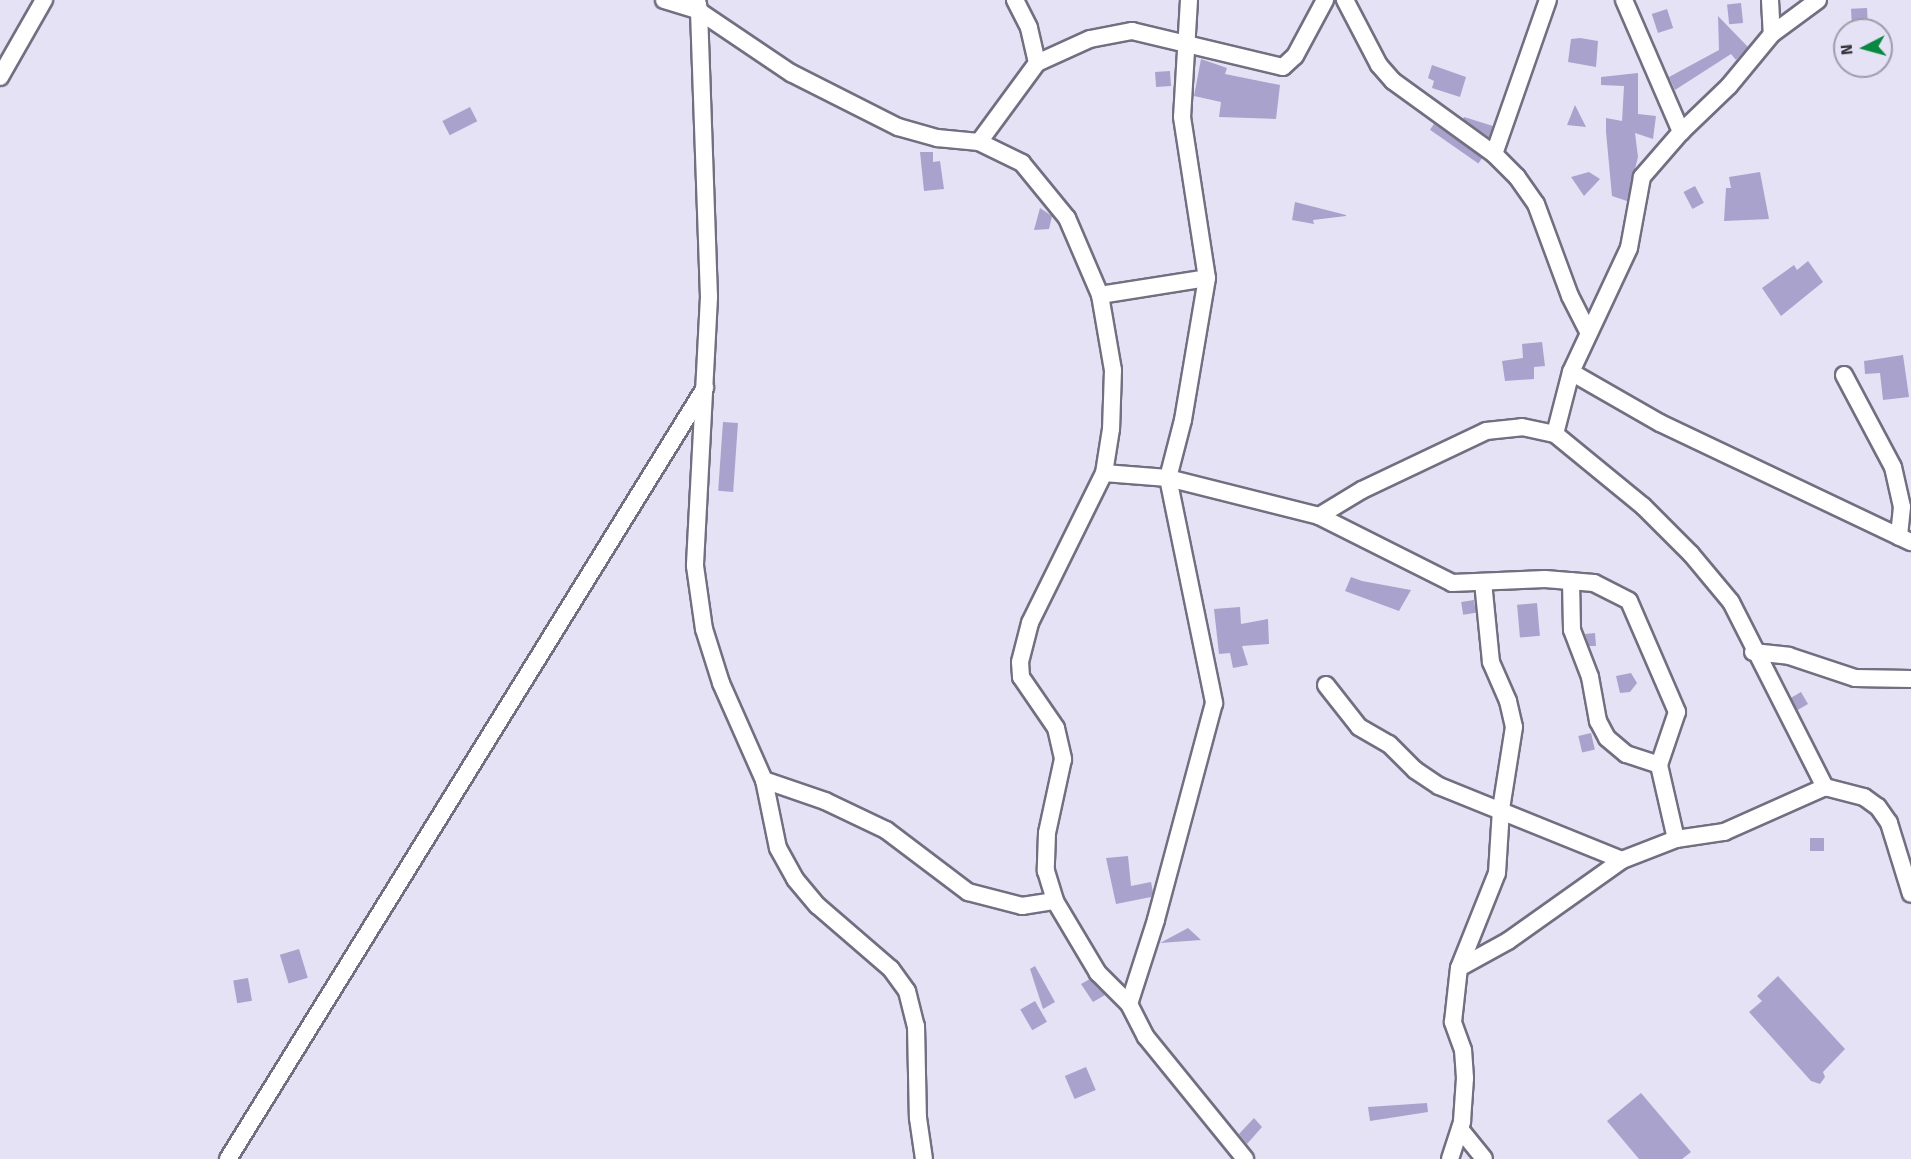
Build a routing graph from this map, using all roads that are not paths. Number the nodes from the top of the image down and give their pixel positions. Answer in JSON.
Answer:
{"nodes":[{"id":1,"x":44,"y":0,"type":"edge"},
{"id":2,"x":664,"y":0,"type":"edge"},
{"id":3,"x":1015,"y":0,"type":"edge"},
{"id":4,"x":1189,"y":0,"type":"edge"},
{"id":5,"x":1325,"y":0,"type":"edge"},
{"id":6,"x":1345,"y":0,"type":"edge"},
{"id":7,"x":1548,"y":0,"type":"edge"},
{"id":8,"x":1624,"y":0,"type":"edge"},
{"id":9,"x":1770,"y":0,"type":"edge"},
{"id":10,"x":1818,"y":0,"type":"edge"},
{"id":11,"x":698,"y":6,"type":"edge"},
{"id":12,"x":1772,"y":34,"type":"junction"},
{"id":13,"x":1185,"y":44,"type":"junction"},
{"id":14,"x":1037,"y":63,"type":"junction"},
{"id":15,"x":0,"y":77,"type":"edge"},
{"id":16,"x":1681,"y":132,"type":"junction"},
{"id":17,"x":979,"y":142,"type":"junction"},
{"id":18,"x":1494,"y":154,"type":"junction"},
{"id":19,"x":1207,"y":278,"type":"junction"},
{"id":20,"x":1100,"y":295,"type":"junction"},
{"id":21,"x":1588,"y":331,"type":"junction"},
{"id":22,"x":1571,"y":372,"type":"junction"},
{"id":23,"x":1844,"y":375,"type":"dead end"},
{"id":24,"x":707,"y":385,"type":"junction"},
{"id":25,"x":1555,"y":434,"type":"junction"},
{"id":26,"x":1104,"y":473,"type":"junction"},
{"id":27,"x":1168,"y":478,"type":"junction"},
{"id":28,"x":1319,"y":516,"type":"junction"},
{"id":29,"x":1905,"y":540,"type":"edge"},
{"id":30,"x":1571,"y":581,"type":"junction"},
{"id":31,"x":1483,"y":582,"type":"junction"},
{"id":32,"x":1753,"y":652,"type":"junction"},
{"id":33,"x":1911,"y":679,"type":"edge"},
{"id":34,"x":1326,"y":686,"type":"dead end"},
{"id":35,"x":1659,"y":765,"type":"junction"},
{"id":36,"x":764,"y":780,"type":"junction"},
{"id":37,"x":1825,"y":787,"type":"junction"},
{"id":38,"x":1501,"y":809,"type":"junction"},
{"id":39,"x":1676,"y":839,"type":"junction"},
{"id":40,"x":1622,"y":860,"type":"junction"},
{"id":41,"x":1911,"y":894,"type":"edge"},
{"id":42,"x":1055,"y":901,"type":"junction"},
{"id":43,"x":1459,"y":968,"type":"junction"},
{"id":44,"x":1129,"y":1004,"type":"junction"},
{"id":45,"x":1460,"y":1129,"type":"junction"},
{"id":46,"x":228,"y":1159,"type":"edge"},
{"id":47,"x":924,"y":1159,"type":"edge"},
{"id":48,"x":1245,"y":1159,"type":"edge"},
{"id":49,"x":1450,"y":1159,"type":"edge"},
{"id":50,"x":1484,"y":1159,"type":"edge"}],
"edges":[{"from":1,"to":15,"type":"street"},
{"from":2,"to":11,"type":"street"},
{"from":3,"to":14,"type":"street"},
{"from":4,"to":13,"type":"street"},
{"from":5,"to":13,"type":"street"},
{"from":6,"to":18,"type":"street"},
{"from":7,"to":18,"type":"street"},
{"from":8,"to":16,"type":"street"},
{"from":9,"to":12,"type":"street"},
{"from":10,"to":12,"type":"street"},
{"from":11,"to":17,"type":"street"},
{"from":11,"to":24,"type":"street"},
{"from":12,"to":16,"type":"street"},
{"from":13,"to":14,"type":"street"},
{"from":13,"to":19,"type":"street"},
{"from":14,"to":17,"type":"street"},
{"from":16,"to":21,"type":"street"},
{"from":17,"to":20,"type":"street"},
{"from":18,"to":21,"type":"street"},
{"from":19,"to":20,"type":"street"},
{"from":19,"to":27,"type":"street"},
{"from":20,"to":26,"type":"street"},
{"from":21,"to":22,"type":"street"},
{"from":22,"to":25,"type":"street"},
{"from":22,"to":29,"type":"street"},
{"from":23,"to":29,"type":"street"},
{"from":24,"to":36,"type":"street"},
{"from":24,"to":46,"type":"street"},
{"from":25,"to":28,"type":"street"},
{"from":25,"to":32,"type":"street"},
{"from":26,"to":27,"type":"street"},
{"from":26,"to":42,"type":"street"},
{"from":27,"to":28,"type":"street"},
{"from":27,"to":44,"type":"street"},
{"from":28,"to":31,"type":"street"},
{"from":30,"to":31,"type":"street"},
{"from":30,"to":35,"type":"street"},
{"from":30,"to":35,"type":"street"},
{"from":31,"to":38,"type":"street"},
{"from":32,"to":33,"type":"street"},
{"from":32,"to":37,"type":"street"},
{"from":34,"to":38,"type":"street"},
{"from":35,"to":39,"type":"street"},
{"from":36,"to":42,"type":"street"},
{"from":36,"to":47,"type":"street"},
{"from":37,"to":39,"type":"street"},
{"from":37,"to":41,"type":"street"},
{"from":38,"to":40,"type":"street"},
{"from":38,"to":43,"type":"street"},
{"from":39,"to":40,"type":"street"},
{"from":40,"to":43,"type":"street"},
{"from":42,"to":44,"type":"street"},
{"from":43,"to":45,"type":"street"},
{"from":44,"to":48,"type":"street"},
{"from":45,"to":49,"type":"street"},
{"from":45,"to":50,"type":"street"}]}
